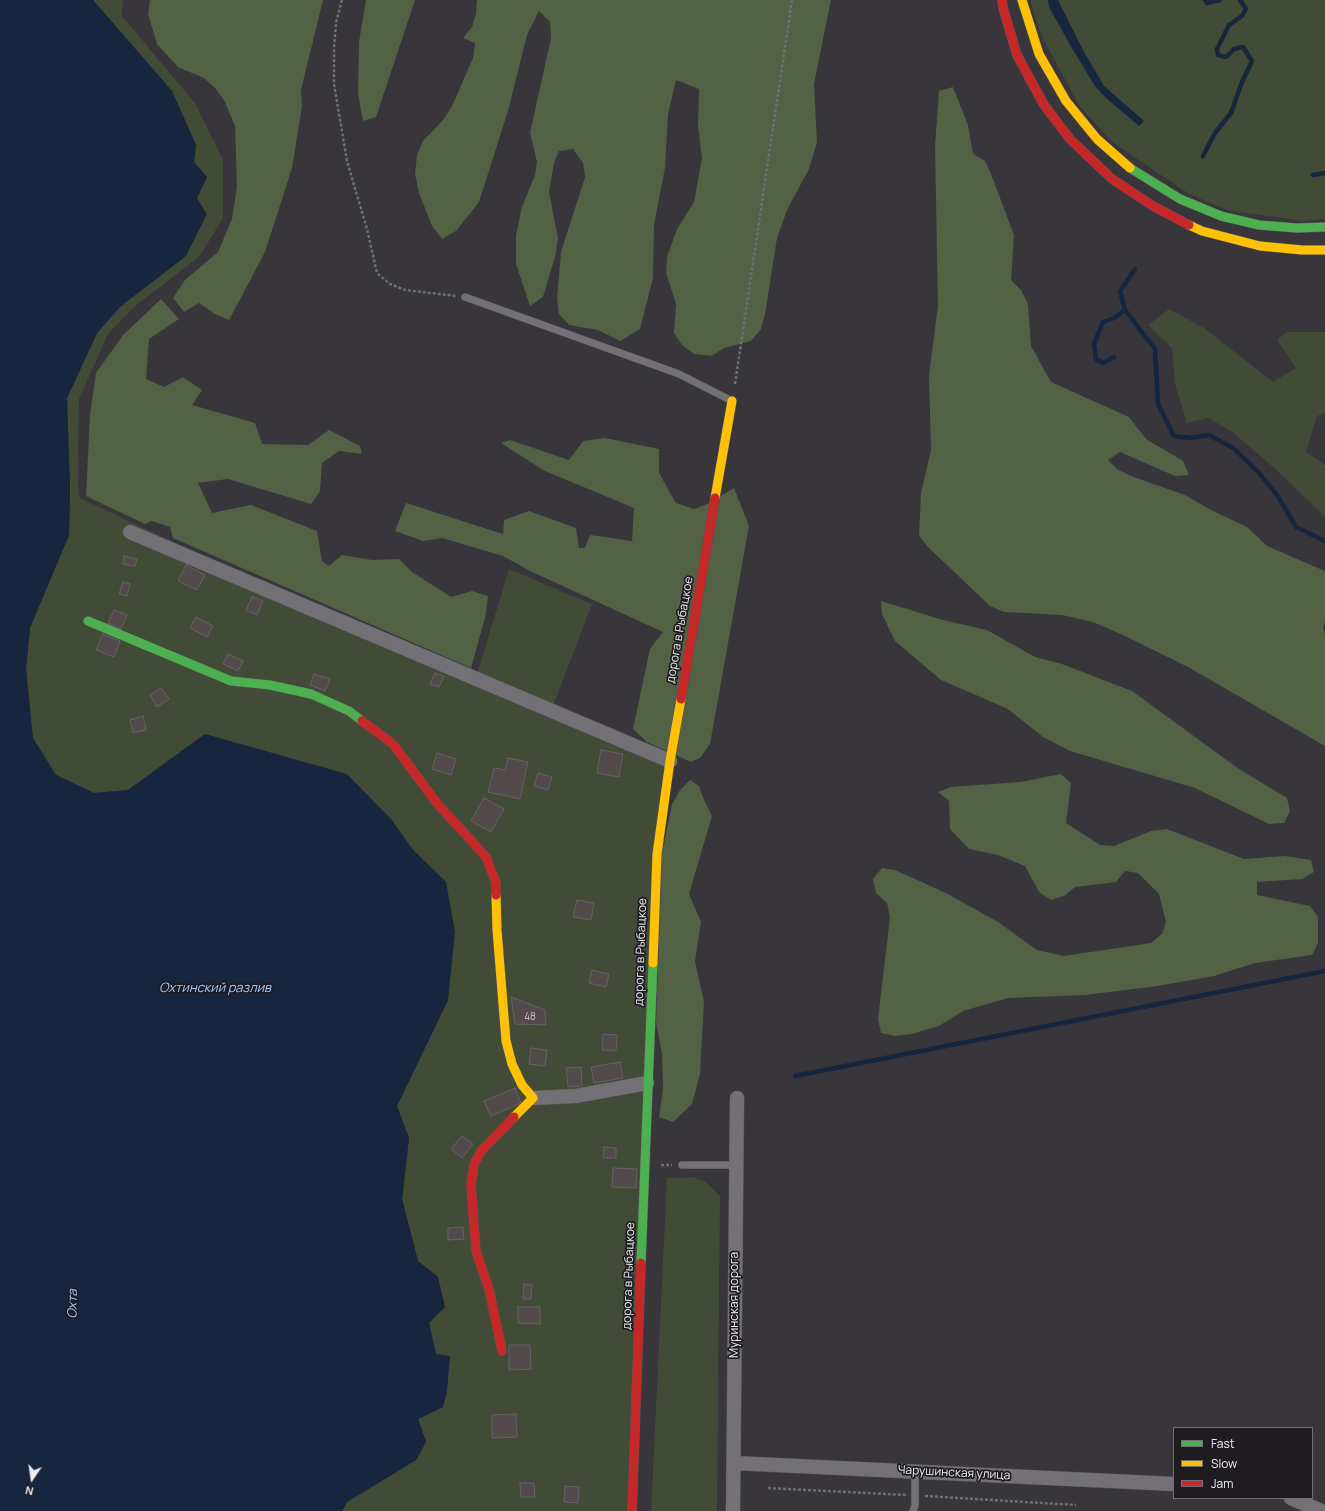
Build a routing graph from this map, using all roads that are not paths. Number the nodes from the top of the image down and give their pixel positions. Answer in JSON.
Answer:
{"nodes":[{"id":1,"x":1002,"y":0,"type":"edge"},
{"id":2,"x":1022,"y":0,"type":"edge"},
{"id":3,"x":1325,"y":228,"type":"edge"},
{"id":4,"x":1325,"y":250,"type":"edge"},
{"id":5,"x":465,"y":297,"type":"road end"},
{"id":6,"x":732,"y":401,"type":"joint"},
{"id":7,"x":130,"y":532,"type":"dead end"},
{"id":8,"x":88,"y":621,"type":"dead end"},
{"id":9,"x":670,"y":761,"type":"junction"},
{"id":10,"x":647,"y":1083,"type":"junction"},
{"id":11,"x":533,"y":1098,"type":"junction"},
{"id":12,"x":737,"y":1098,"type":"dead end"},
{"id":13,"x":682,"y":1165,"type":"dead end"},
{"id":14,"x":736,"y":1165,"type":"junction"},
{"id":15,"x":502,"y":1351,"type":"dead end"},
{"id":16,"x":734,"y":1463,"type":"junction"},
{"id":17,"x":915,"y":1472,"type":"junction"},
{"id":18,"x":1173,"y":1484,"type":"edge"},
{"id":19,"x":1293,"y":1499,"type":"edge"},
{"id":20,"x":632,"y":1511,"type":"edge"},
{"id":21,"x":733,"y":1511,"type":"edge"},
{"id":22,"x":913,"y":1511,"type":"edge"},
{"id":23,"x":1321,"y":1511,"type":"edge"}],
"edges":[{"from":1,"to":4,"type":"street"},
{"from":2,"to":3,"type":"street"},
{"from":5,"to":6,"type":"lane"},
{"from":6,"to":9,"type":"street","name":"дорога в Рыбацкое"},
{"from":7,"to":9,"type":"street"},
{"from":8,"to":11,"type":"street"},
{"from":9,"to":10,"type":"street","name":"дорога в Рыбацкое"},
{"from":10,"to":11,"type":"street"},
{"from":10,"to":20,"type":"street","name":"дорога в Рыбацкое"},
{"from":11,"to":15,"type":"street"},
{"from":12,"to":14,"type":"street","name":"Муринская дорога"},
{"from":13,"to":14,"type":"lane"},
{"from":14,"to":16,"type":"street","name":"Муринская дорога"},
{"from":16,"to":17,"type":"street","name":"Чарушинская улица"},
{"from":16,"to":21,"type":"street","name":"Муринская дорога"},
{"from":17,"to":18,"type":"street","name":"Чарушинская улица"},
{"from":17,"to":22,"type":"lane"},
{"from":19,"to":23,"type":"street"}]}
